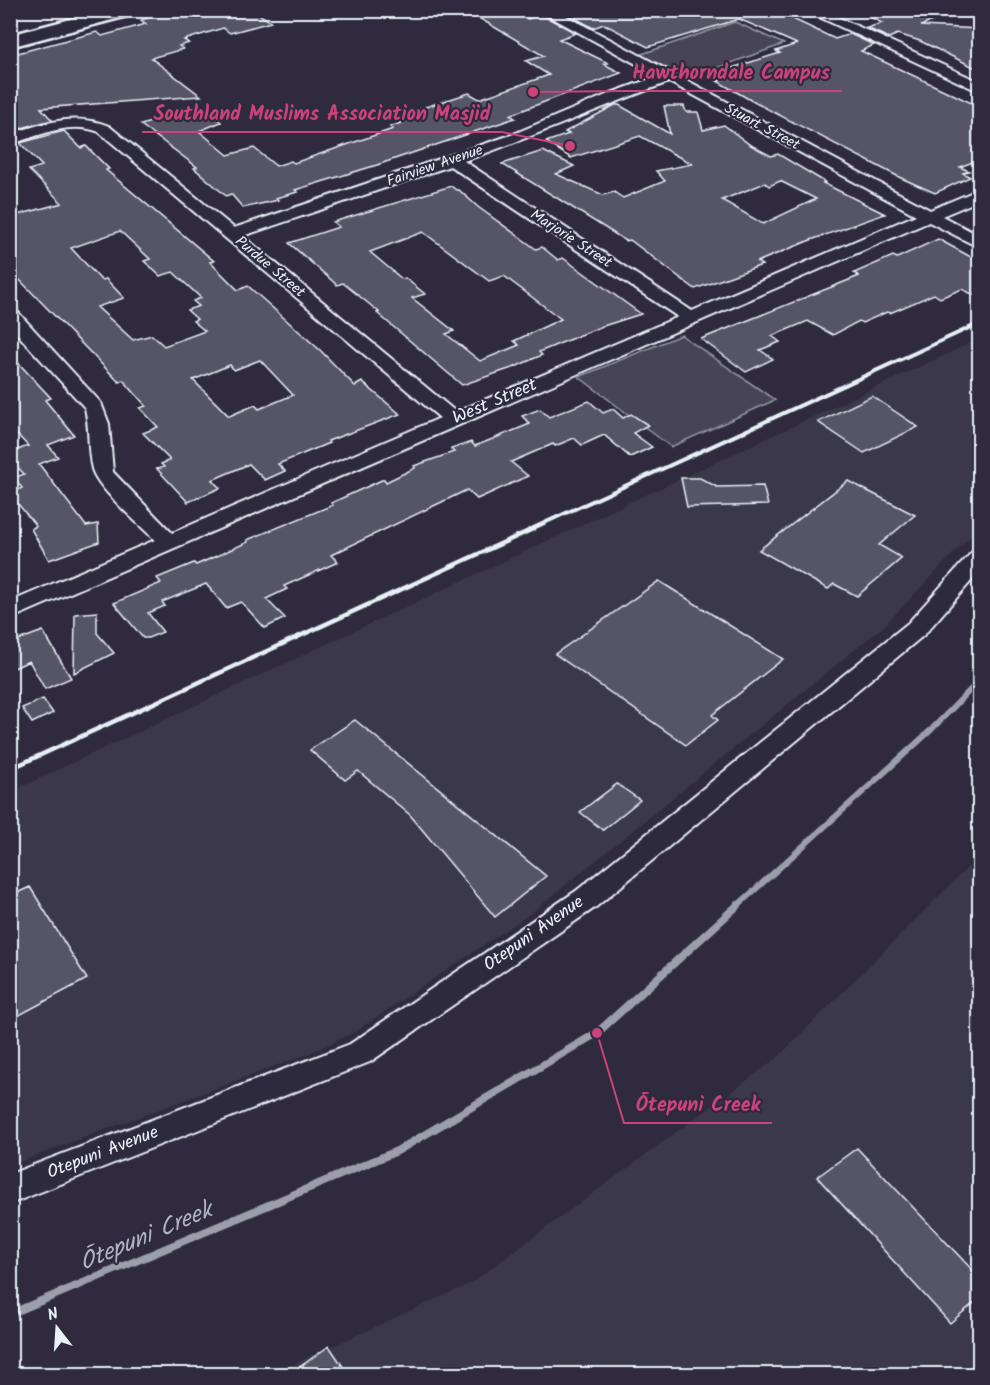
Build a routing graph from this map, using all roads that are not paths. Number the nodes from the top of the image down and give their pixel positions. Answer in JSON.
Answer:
{"nodes":[{"id":1,"x":91,"y":10,"type":"edge"},
{"id":2,"x":544,"y":10,"type":"edge"},
{"id":3,"x":810,"y":10,"type":"edge"},
{"id":4,"x":116,"y":12,"type":"edge"},
{"id":5,"x":10,"y":31,"type":"edge"},
{"id":6,"x":10,"y":41,"type":"edge"},
{"id":7,"x":670,"y":77,"type":"junction"},
{"id":8,"x":980,"y":88,"type":"edge"},
{"id":9,"x":10,"y":139,"type":"edge"},
{"id":10,"x":452,"y":160,"type":"junction"},
{"id":11,"x":980,"y":194,"type":"edge"},
{"id":12,"x":929,"y":216,"type":"junction"},
{"id":13,"x":231,"y":235,"type":"junction"},
{"id":14,"x":980,"y":243,"type":"edge"},
{"id":15,"x":10,"y":314,"type":"edge"},
{"id":16,"x":691,"y":318,"type":"junction"},
{"id":17,"x":454,"y":420,"type":"junction"},
{"id":18,"x":170,"y":543,"type":"junction"},
{"id":19,"x":980,"y":557,"type":"edge"},
{"id":20,"x":10,"y":611,"type":"edge"},
{"id":21,"x":10,"y":1189,"type":"edge"}],
"edges":[{"from":1,"to":5,"type":"highway"},
{"from":2,"to":7,"type":"street","name":"Stuart Street"},
{"from":3,"to":8,"type":"street"},
{"from":4,"to":6,"type":"highway"},
{"from":7,"to":10,"type":"street","name":"Fairview Avenue"},
{"from":7,"to":12,"type":"street","name":"Stuart Street"},
{"from":9,"to":13,"type":"street","name":"Purdue Street"},
{"from":10,"to":13,"type":"street","name":"Fairview Avenue"},
{"from":10,"to":16,"type":"street","name":"Marjorie Street"},
{"from":11,"to":12,"type":"street","name":"West Street"},
{"from":12,"to":14,"type":"street","name":"Stuart Street"},
{"from":12,"to":16,"type":"street","name":"West Street"},
{"from":13,"to":17,"type":"street","name":"Purdue Street"},
{"from":15,"to":18,"type":"street"},
{"from":16,"to":17,"type":"street","name":"West Street"},
{"from":17,"to":18,"type":"street","name":"West Street"},
{"from":18,"to":20,"type":"street","name":"West Street"},
{"from":19,"to":21,"type":"street","name":"Otepuni Avenue"}]}
